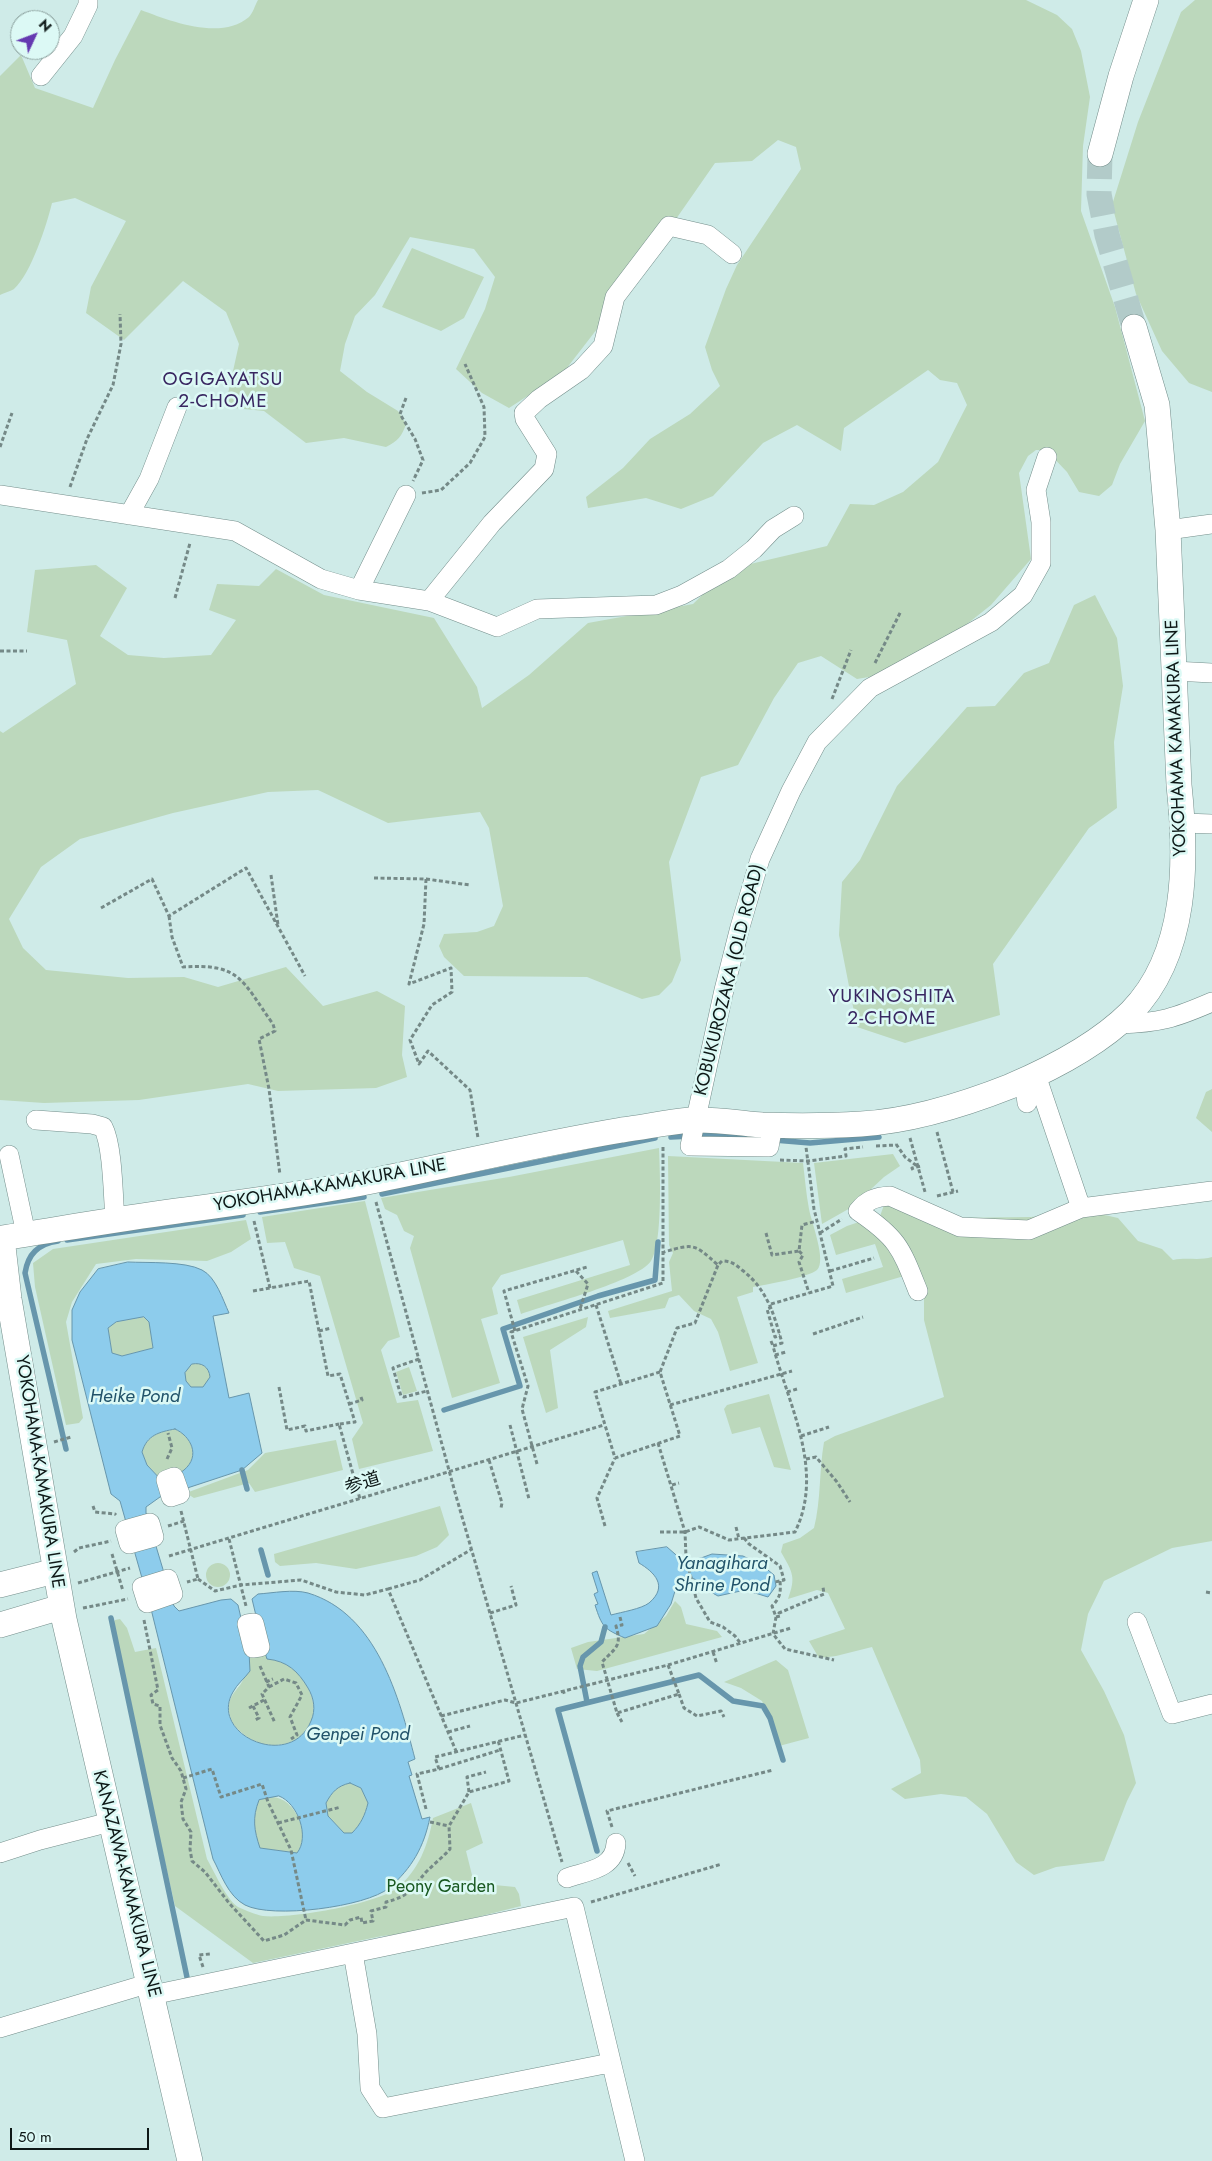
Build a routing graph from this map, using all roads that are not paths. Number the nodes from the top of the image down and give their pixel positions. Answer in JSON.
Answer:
{"nodes":[{"id":1,"x":88,"y":0,"type":"edge"},
{"id":2,"x":1146,"y":0,"type":"edge"},
{"id":3,"x":41,"y":76,"type":"dead end"},
{"id":4,"x":1100,"y":154,"type":"tunnel mouth"},
{"id":5,"x":732,"y":254,"type":"dead end"},
{"id":6,"x":1134,"y":327,"type":"tunnel mouth"},
{"id":7,"x":178,"y":407,"type":"dead end"},
{"id":8,"x":1047,"y":457,"type":"dead end"},
{"id":9,"x":0,"y":495,"type":"edge"},
{"id":10,"x":406,"y":495,"type":"road end"},
{"id":11,"x":129,"y":515,"type":"junction"},
{"id":12,"x":794,"y":516,"type":"dead end"},
{"id":13,"x":1212,"y":524,"type":"edge"},
{"id":14,"x":1168,"y":530,"type":"junction"},
{"id":15,"x":359,"y":590,"type":"junction"},
{"id":16,"x":428,"y":601,"type":"junction"},
{"id":17,"x":1174,"y":671,"type":"junction"},
{"id":18,"x":1212,"y":673,"type":"edge"},
{"id":19,"x":1183,"y":823,"type":"junction"},
{"id":20,"x":1212,"y":824,"type":"edge"},
{"id":21,"x":1212,"y":1002,"type":"edge"},
{"id":22,"x":1119,"y":1024,"type":"junction"},
{"id":23,"x":1029,"y":1086,"type":"junction"},
{"id":24,"x":36,"y":1120,"type":"dead end"},
{"id":25,"x":693,"y":1131,"type":"junction"},
{"id":26,"x":9,"y":1155,"type":"dead end"},
{"id":27,"x":1212,"y":1191,"type":"edge"},
{"id":28,"x":1080,"y":1208,"type":"junction"},
{"id":29,"x":115,"y":1220,"type":"junction"},
{"id":30,"x":9,"y":1237,"type":"edge"},
{"id":31,"x":918,"y":1291,"type":"dead end"},
{"id":32,"x":63,"y":1563,"type":"junction"},
{"id":33,"x":0,"y":1585,"type":"edge"},
{"id":34,"x":170,"y":1587,"type":"road end"},
{"id":35,"x":141,"y":1595,"type":"road end"},
{"id":36,"x":72,"y":1608,"type":"junction"},
{"id":37,"x":1137,"y":1622,"type":"dead end"},
{"id":38,"x":250,"y":1623,"type":"road end"},
{"id":39,"x":0,"y":1625,"type":"edge"},
{"id":40,"x":256,"y":1648,"type":"road end"},
{"id":41,"x":1212,"y":1704,"type":"edge"},
{"id":42,"x":110,"y":1822,"type":"junction"},
{"id":43,"x":616,"y":1843,"type":"road end"},
{"id":44,"x":0,"y":1854,"type":"edge"},
{"id":45,"x":567,"y":1878,"type":"road end"},
{"id":46,"x":353,"y":1953,"type":"junction"},
{"id":47,"x":151,"y":1989,"type":"junction"},
{"id":48,"x":0,"y":2028,"type":"edge"},
{"id":49,"x":610,"y":2063,"type":"junction"},
{"id":50,"x":190,"y":2161,"type":"edge"},
{"id":51,"x":635,"y":2161,"type":"edge"}],
"edges":[{"from":1,"to":3,"type":"street"},
{"from":2,"to":4,"type":"main road"},
{"from":5,"to":16,"type":"street"},
{"from":6,"to":14,"type":"main road","name":"YOKOHAMA KAMAKURA LINE"},
{"from":7,"to":11,"type":"street"},
{"from":8,"to":25,"type":"street","name":"KOBUKUROZAKA (OLD ROAD)"},
{"from":9,"to":11,"type":"street"},
{"from":10,"to":15,"type":"street"},
{"from":11,"to":15,"type":"street"},
{"from":12,"to":16,"type":"street"},
{"from":13,"to":14,"type":"street"},
{"from":14,"to":17,"type":"main road","name":"YOKOHAMA KAMAKURA LINE"},
{"from":15,"to":16,"type":"street"},
{"from":17,"to":18,"type":"street"},
{"from":17,"to":19,"type":"main road","name":"YOKOHAMA KAMAKURA LINE"},
{"from":19,"to":20,"type":"street"},
{"from":19,"to":22,"type":"main road","name":"YOKOHAMA KAMAKURA LINE"},
{"from":21,"to":22,"type":"street"},
{"from":22,"to":23,"type":"main road","name":"YOKOHAMA KAMAKURA LINE"},
{"from":23,"to":25,"type":"main road","name":"YOKOHAMA-KAMAKURA LINE"},
{"from":23,"to":28,"type":"street"},
{"from":24,"to":29,"type":"street"},
{"from":25,"to":29,"type":"main road","name":"YOKOHAMA-KAMAKURA LINE"},
{"from":26,"to":30,"type":"street"},
{"from":27,"to":28,"type":"street"},
{"from":28,"to":31,"type":"street"},
{"from":29,"to":30,"type":"main road","name":"YOKOHAMA-KAMAKURA LINE"},
{"from":30,"to":32,"type":"main road","name":"YOKOHAMA-KAMAKURA LINE"},
{"from":32,"to":33,"type":"main road"},
{"from":32,"to":36,"type":"main road","name":"YOKOHAMA-KAMAKURA LINE"},
{"from":34,"to":35,"type":"street"},
{"from":36,"to":39,"type":"main road"},
{"from":36,"to":42,"type":"main road","name":"KANAZAWA-KAMAKURA LINE"},
{"from":37,"to":41,"type":"street"},
{"from":38,"to":40,"type":"street"},
{"from":42,"to":44,"type":"street"},
{"from":42,"to":47,"type":"main road","name":"KANAZAWA-KAMAKURA LINE"},
{"from":43,"to":45,"type":"street"},
{"from":46,"to":47,"type":"street"},
{"from":46,"to":49,"type":"street"},
{"from":46,"to":49,"type":"street"},
{"from":47,"to":48,"type":"street"},
{"from":47,"to":50,"type":"main road","name":"KANAZAWA-KAMAKURA LINE"},
{"from":49,"to":51,"type":"street"}]}
